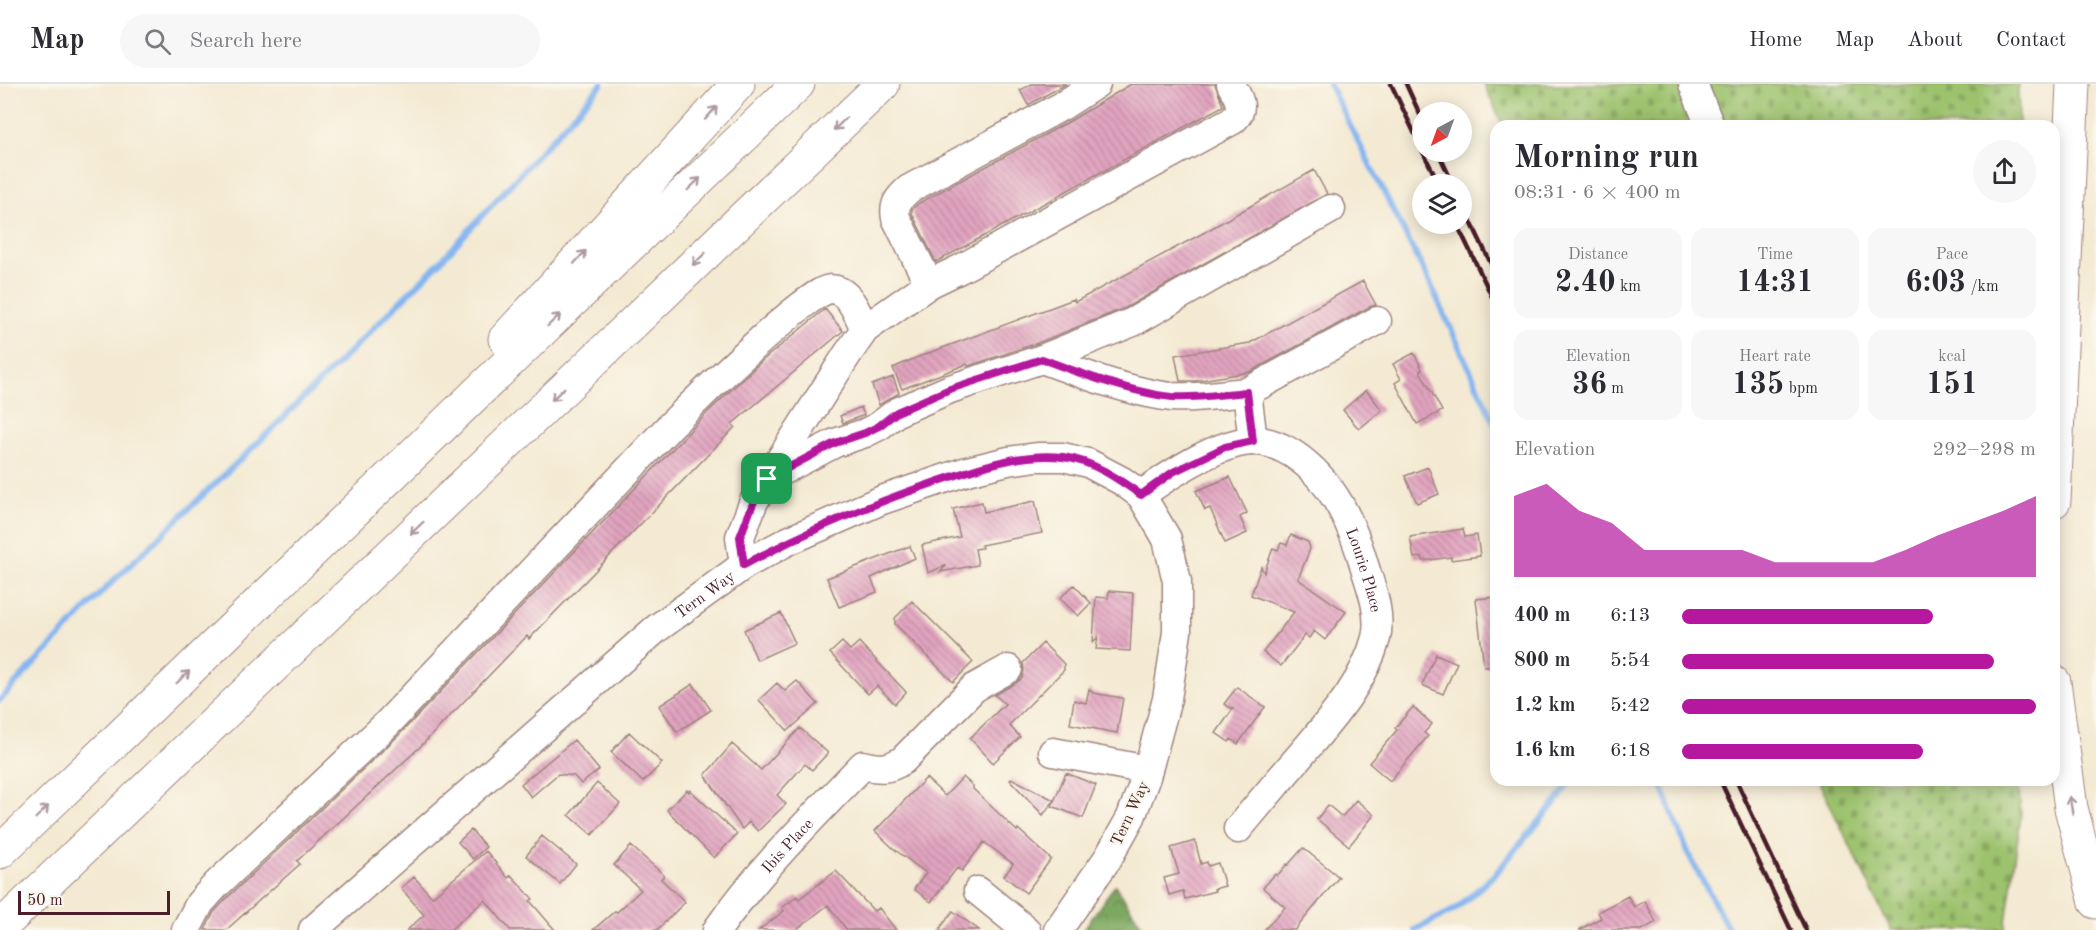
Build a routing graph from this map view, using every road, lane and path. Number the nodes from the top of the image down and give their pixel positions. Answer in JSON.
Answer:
{"nodes":[{"id":1,"x":738,"y":84,"type":"edge"},
{"id":2,"x":798,"y":84,"type":"edge"},
{"id":3,"x":883,"y":84,"type":"edge"},
{"id":4,"x":1096,"y":84,"type":"edge"},
{"id":5,"x":1231,"y":84,"type":"edge"},
{"id":6,"x":1693,"y":84,"type":"edge"},
{"id":7,"x":2073,"y":84,"type":"edge"},
{"id":8,"x":1708,"y":120,"type":"edge"},
{"id":9,"x":1331,"y":209,"type":"dead end"},
{"id":10,"x":929,"y":284,"type":"junction"},
{"id":11,"x":1377,"y":321,"type":"dead end"},
{"id":12,"x":865,"y":329,"type":"junction"},
{"id":13,"x":1042,"y":359,"type":"junction"},
{"id":14,"x":2060,"y":369,"type":"edge"},
{"id":15,"x":1247,"y":392,"type":"junction"},
{"id":16,"x":1253,"y":441,"type":"junction"},
{"id":17,"x":767,"y":479,"type":"junction"},
{"id":18,"x":1141,"y":495,"type":"junction"},
{"id":19,"x":744,"y":565,"type":"junction"},
{"id":20,"x":270,"y":594,"type":"junction"},
{"id":21,"x":1008,"y":669,"type":"dead end"},
{"id":22,"x":2060,"y":726,"type":"edge"},
{"id":23,"x":1053,"y":752,"type":"dead end"},
{"id":24,"x":1148,"y":770,"type":"junction"},
{"id":25,"x":1238,"y":829,"type":"dead end"},
{"id":26,"x":0,"y":852,"type":"edge"},
{"id":27,"x":978,"y":891,"type":"dead end"},
{"id":28,"x":2096,"y":902,"type":"edge"},
{"id":29,"x":0,"y":928,"type":"edge"},
{"id":30,"x":186,"y":930,"type":"edge"},
{"id":31,"x":313,"y":930,"type":"edge"},
{"id":32,"x":717,"y":930,"type":"edge"},
{"id":33,"x":1026,"y":930,"type":"edge"},
{"id":34,"x":1058,"y":930,"type":"edge"}],
"edges":[{"from":20,"to":1,"type":"highway","one_way":true},
{"from":20,"to":2,"type":"highway","one_way":true},
{"from":3,"to":29,"type":"highway","one_way":true},
{"from":4,"to":10,"type":"street"},
{"from":5,"to":10,"type":"street"},
{"from":6,"to":8,"type":"street"},
{"from":7,"to":14,"type":"highway"},
{"from":9,"to":13,"type":"street"},
{"from":10,"to":12,"type":"street"},
{"from":11,"to":15,"type":"street"},
{"from":12,"to":17,"type":"street"},
{"from":12,"to":30,"type":"street"},
{"from":13,"to":15,"type":"street"},
{"from":13,"to":17,"type":"street"},
{"from":15,"to":16,"type":"street"},
{"from":16,"to":18,"type":"street","name":"Lourie Place"},
{"from":16,"to":25,"type":"street","name":"Lourie Place"},
{"from":17,"to":19,"type":"street"},
{"from":18,"to":19,"type":"street","name":"Tern Way"},
{"from":18,"to":24,"type":"street","name":"Tern Way"},
{"from":19,"to":31,"type":"street","name":"Tern Way"},
{"from":26,"to":20,"type":"highway","one_way":true},
{"from":21,"to":32,"type":"street","name":"Ibis Place"},
{"from":28,"to":22,"type":"highway","one_way":true},
{"from":23,"to":24,"type":"street"},
{"from":24,"to":34,"type":"street","name":"Tern Way"},
{"from":27,"to":33,"type":"street"}]}
